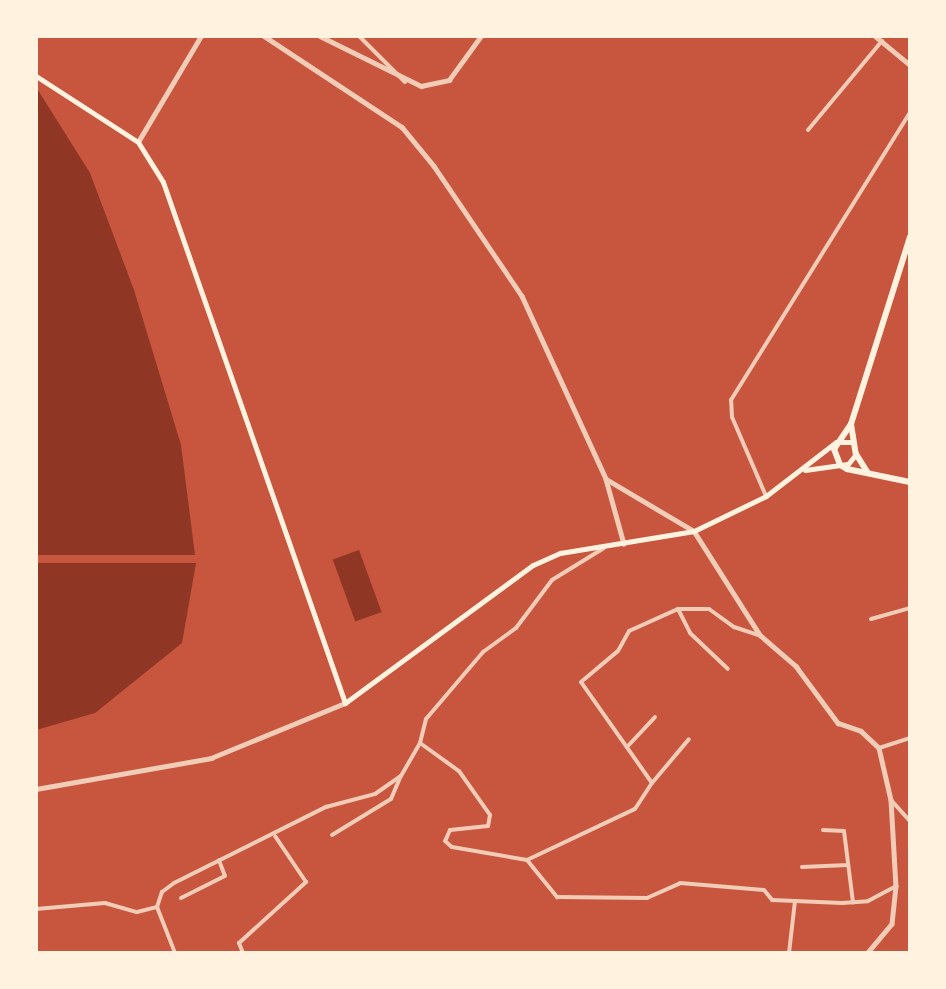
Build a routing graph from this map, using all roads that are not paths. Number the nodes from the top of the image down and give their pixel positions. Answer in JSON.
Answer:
{"nodes":[{"id":1,"x":201,"y":36,"type":"edge"},
{"id":2,"x":264,"y":36,"type":"edge"},
{"id":3,"x":320,"y":36,"type":"edge"},
{"id":4,"x":359,"y":36,"type":"edge"},
{"id":5,"x":481,"y":36,"type":"edge"},
{"id":6,"x":875,"y":36,"type":"edge"},
{"id":7,"x":882,"y":41,"type":"junction"},
{"id":8,"x":910,"y":65,"type":"edge"},
{"id":9,"x":36,"y":76,"type":"edge"},
{"id":10,"x":405,"y":82,"type":"junction"},
{"id":11,"x":910,"y":112,"type":"edge"},
{"id":12,"x":808,"y":130,"type":"dead end"},
{"id":13,"x":138,"y":142,"type":"junction"},
{"id":14,"x":910,"y":237,"type":"edge"},
{"id":15,"x":850,"y":424,"type":"junction"},
{"id":16,"x":836,"y":442,"type":"junction"},
{"id":17,"x":853,"y":442,"type":"junction"},
{"id":18,"x":856,"y":454,"type":"junction"},
{"id":19,"x":840,"y":465,"type":"junction"},
{"id":20,"x":804,"y":470,"type":"junction"},
{"id":21,"x":869,"y":474,"type":"junction"},
{"id":22,"x":606,"y":479,"type":"junction"},
{"id":23,"x":910,"y":482,"type":"edge"},
{"id":24,"x":766,"y":496,"type":"junction"},
{"id":25,"x":694,"y":531,"type":"junction"},
{"id":26,"x":624,"y":544,"type":"junction"},
{"id":27,"x":604,"y":548,"type":"junction"},
{"id":28,"x":910,"y":608,"type":"edge"},
{"id":29,"x":678,"y":609,"type":"junction"},
{"id":30,"x":871,"y":619,"type":"dead end"},
{"id":31,"x":760,"y":635,"type":"junction"},
{"id":32,"x":728,"y":669,"type":"dead end"},
{"id":33,"x":345,"y":703,"type":"junction"},
{"id":34,"x":655,"y":717,"type":"dead end"},
{"id":35,"x":910,"y":738,"type":"edge"},
{"id":36,"x":688,"y":739,"type":"dead end"},
{"id":37,"x":420,"y":743,"type":"junction"},
{"id":38,"x":627,"y":747,"type":"junction"},
{"id":39,"x":879,"y":748,"type":"junction"},
{"id":40,"x":401,"y":776,"type":"junction"},
{"id":41,"x":652,"y":783,"type":"junction"},
{"id":42,"x":36,"y":789,"type":"edge"},
{"id":43,"x":891,"y":800,"type":"junction"},
{"id":44,"x":910,"y":821,"type":"edge"},
{"id":45,"x":823,"y":830,"type":"dead end"},
{"id":46,"x":332,"y":835,"type":"dead end"},
{"id":47,"x":275,"y":836,"type":"junction"},
{"id":48,"x":219,"y":860,"type":"junction"},
{"id":49,"x":526,"y":860,"type":"junction"},
{"id":50,"x":848,"y":865,"type":"junction"},
{"id":51,"x":802,"y":867,"type":"dead end"},
{"id":52,"x":896,"y":886,"type":"junction"},
{"id":53,"x":181,"y":898,"type":"dead end"},
{"id":54,"x":795,"y":901,"type":"junction"},
{"id":55,"x":853,"y":902,"type":"junction"},
{"id":56,"x":157,"y":907,"type":"junction"},
{"id":57,"x":36,"y":909,"type":"edge"},
{"id":58,"x":175,"y":953,"type":"edge"},
{"id":59,"x":243,"y":953,"type":"edge"},
{"id":60,"x":789,"y":953,"type":"edge"},
{"id":61,"x":868,"y":953,"type":"edge"}],
"edges":[{"from":1,"to":13,"type":"street"},
{"from":2,"to":22,"type":"street"},
{"from":3,"to":10,"type":"street"},
{"from":4,"to":10,"type":"street"},
{"from":5,"to":10,"type":"street"},
{"from":6,"to":7,"type":"street"},
{"from":7,"to":8,"type":"street"},
{"from":7,"to":12,"type":"street"},
{"from":9,"to":13,"type":"main road"},
{"from":11,"to":24,"type":"street"},
{"from":13,"to":33,"type":"main road"},
{"from":14,"to":15,"type":"main road"},
{"from":15,"to":16,"type":"main road"},
{"from":15,"to":17,"type":"main road"},
{"from":16,"to":17,"type":"main road"},
{"from":16,"to":19,"type":"main road"},
{"from":16,"to":20,"type":"main road"},
{"from":17,"to":18,"type":"main road"},
{"from":18,"to":19,"type":"main road"},
{"from":18,"to":21,"type":"main road"},
{"from":19,"to":20,"type":"main road"},
{"from":19,"to":21,"type":"main road"},
{"from":20,"to":24,"type":"main road"},
{"from":21,"to":23,"type":"main road"},
{"from":22,"to":25,"type":"street"},
{"from":22,"to":26,"type":"street"},
{"from":24,"to":25,"type":"main road"},
{"from":25,"to":26,"type":"main road"},
{"from":25,"to":31,"type":"street"},
{"from":26,"to":27,"type":"main road"},
{"from":27,"to":33,"type":"main road"},
{"from":27,"to":37,"type":"street"},
{"from":28,"to":30,"type":"street"},
{"from":29,"to":31,"type":"street"},
{"from":29,"to":32,"type":"street"},
{"from":29,"to":38,"type":"street"},
{"from":31,"to":39,"type":"street"},
{"from":33,"to":42,"type":"street"},
{"from":34,"to":38,"type":"street"},
{"from":35,"to":39,"type":"street"},
{"from":36,"to":41,"type":"street"},
{"from":37,"to":40,"type":"street"},
{"from":37,"to":49,"type":"street"},
{"from":38,"to":41,"type":"street"},
{"from":39,"to":43,"type":"street"},
{"from":40,"to":46,"type":"street"},
{"from":40,"to":47,"type":"street"},
{"from":41,"to":49,"type":"street"},
{"from":43,"to":44,"type":"street"},
{"from":43,"to":52,"type":"street"},
{"from":45,"to":50,"type":"street"},
{"from":47,"to":48,"type":"street"},
{"from":47,"to":59,"type":"street"},
{"from":48,"to":53,"type":"street"},
{"from":48,"to":56,"type":"street"},
{"from":49,"to":54,"type":"street"},
{"from":50,"to":51,"type":"street"},
{"from":50,"to":55,"type":"street"},
{"from":52,"to":55,"type":"street"},
{"from":52,"to":61,"type":"street"},
{"from":54,"to":55,"type":"street"},
{"from":54,"to":60,"type":"street"},
{"from":56,"to":57,"type":"street"},
{"from":56,"to":58,"type":"street"}]}
